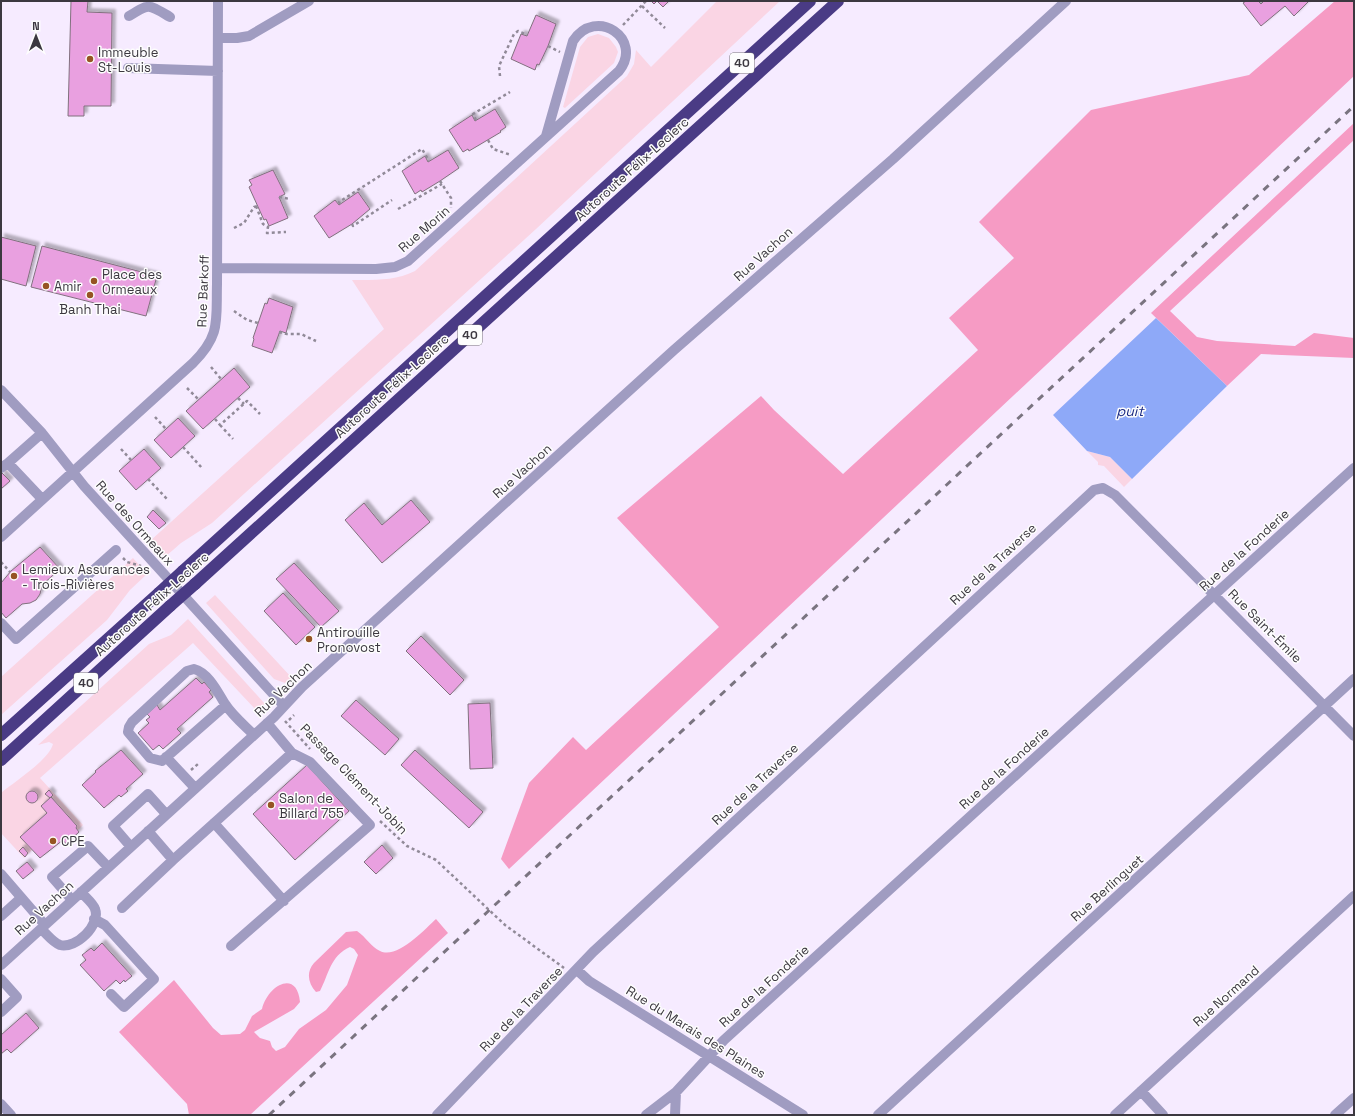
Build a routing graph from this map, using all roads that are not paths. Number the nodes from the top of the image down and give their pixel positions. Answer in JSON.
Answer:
{"nodes":[{"id":1,"x":218,"y":1,"type":"edge"},
{"id":2,"x":309,"y":1,"type":"edge"},
{"id":3,"x":810,"y":1,"type":"edge"},
{"id":4,"x":838,"y":1,"type":"edge"},
{"id":5,"x":1066,"y":1,"type":"edge"},
{"id":6,"x":129,"y":16,"type":"dead end"},
{"id":7,"x":170,"y":17,"type":"dead end"},
{"id":8,"x":218,"y":38,"type":"junction"},
{"id":9,"x":128,"y":68,"type":"dead end"},
{"id":10,"x":218,"y":70,"type":"junction"},
{"id":11,"x":546,"y":136,"type":"junction"},
{"id":12,"x":217,"y":268,"type":"junction"},
{"id":13,"x":1,"y":390,"type":"edge"},
{"id":14,"x":42,"y":433,"type":"junction"},
{"id":15,"x":4,"y":465,"type":"edge"},
{"id":16,"x":1354,"y":468,"type":"edge"},
{"id":17,"x":73,"y":471,"type":"junction"},
{"id":18,"x":1103,"y":488,"type":"joint"},
{"id":19,"x":42,"y":499,"type":"junction"},
{"id":20,"x":3,"y":531,"type":"edge"},
{"id":21,"x":116,"y":550,"type":"dead end"},
{"id":22,"x":1214,"y":594,"type":"junction"},
{"id":23,"x":1,"y":623,"type":"edge"},
{"id":24,"x":1354,"y":679,"type":"edge"},
{"id":25,"x":226,"y":705,"type":"junction"},
{"id":26,"x":284,"y":706,"type":"junction"},
{"id":27,"x":1325,"y":706,"type":"junction"},
{"id":28,"x":267,"y":723,"type":"junction"},
{"id":29,"x":1,"y":735,"type":"edge"},
{"id":30,"x":254,"y":735,"type":"junction"},
{"id":31,"x":1354,"y":736,"type":"edge"},
{"id":32,"x":292,"y":753,"type":"junction"},
{"id":33,"x":166,"y":757,"type":"junction"},
{"id":34,"x":1,"y":760,"type":"edge"},
{"id":35,"x":195,"y":788,"type":"junction"},
{"id":36,"x":166,"y":814,"type":"junction"},
{"id":37,"x":214,"y":823,"type":"junction"},
{"id":38,"x":148,"y":831,"type":"junction"},
{"id":39,"x":131,"y":847,"type":"junction"},
{"id":40,"x":173,"y":860,"type":"junction"},
{"id":41,"x":108,"y":867,"type":"junction"},
{"id":42,"x":1,"y":874,"type":"edge"},
{"id":43,"x":81,"y":892,"type":"junction"},
{"id":44,"x":1354,"y":896,"type":"edge"},
{"id":45,"x":22,"y":898,"type":"junction"},
{"id":46,"x":72,"y":900,"type":"junction"},
{"id":47,"x":284,"y":901,"type":"junction"},
{"id":48,"x":122,"y":908,"type":"dead end"},
{"id":49,"x":1,"y":916,"type":"edge"},
{"id":50,"x":94,"y":919,"type":"junction"},
{"id":51,"x":43,"y":927,"type":"junction"},
{"id":52,"x":231,"y":946,"type":"dead end"},
{"id":53,"x":1,"y":965,"type":"edge"},
{"id":54,"x":577,"y":970,"type":"junction"},
{"id":55,"x":1,"y":979,"type":"edge"},
{"id":56,"x":111,"y":994,"type":"dead end"},
{"id":57,"x":1,"y":1012,"type":"edge"},
{"id":58,"x":709,"y":1055,"type":"junction"},
{"id":59,"x":1142,"y":1091,"type":"junction"},
{"id":60,"x":676,"y":1092,"type":"junction"},
{"id":61,"x":1354,"y":1098,"type":"edge"},
{"id":62,"x":1,"y":1104,"type":"edge"},
{"id":63,"x":11,"y":1115,"type":"edge"},
{"id":64,"x":437,"y":1115,"type":"edge"},
{"id":65,"x":646,"y":1115,"type":"edge"},
{"id":66,"x":675,"y":1115,"type":"edge"},
{"id":67,"x":803,"y":1115,"type":"edge"},
{"id":68,"x":878,"y":1115,"type":"edge"},
{"id":69,"x":1115,"y":1115,"type":"edge"},
{"id":70,"x":1163,"y":1115,"type":"edge"},
{"id":71,"x":1335,"y":1115,"type":"edge"}],
"edges":[{"from":1,"to":8,"type":"street","name":"Rue Barkoff"},
{"from":2,"to":8,"type":"street"},
{"from":3,"to":29,"type":"highway","name":"Autoroute Félix-Leclerc","number":"40","bridge":true},
{"from":4,"to":34,"type":"highway","name":"Autoroute Félix-Leclerc","number":"40","bridge":true},
{"from":5,"to":26,"type":"street","name":"Rue Vachon"},
{"from":6,"to":7,"type":"street"},
{"from":8,"to":10,"type":"street","name":"Rue Barkoff"},
{"from":9,"to":10,"type":"street"},
{"from":10,"to":12,"type":"street","name":"Rue Barkoff"},
{"from":11,"to":11,"type":"street","name":"Rue Morin"},
{"from":11,"to":12,"type":"street","name":"Rue Morin"},
{"from":12,"to":17,"type":"street","name":"Rue Barkoff"},
{"from":13,"to":14,"type":"street","name":"Rue des Ormeaux"},
{"from":14,"to":15,"type":"street"},
{"from":14,"to":17,"type":"street","name":"Rue des Ormeaux"},
{"from":15,"to":19,"type":"street"},
{"from":16,"to":22,"type":"street","name":"Rue de la Fonderie"},
{"from":17,"to":19,"type":"street","name":"Rue Barkoff"},
{"from":17,"to":26,"type":"street","name":"Rue des Ormeaux"},
{"from":18,"to":22,"type":"street","name":"Rue Saint-Émile"},
{"from":18,"to":54,"type":"street","name":"Rue de la Traverse"},
{"from":19,"to":20,"type":"street","name":"Rue Barkoff"},
{"from":21,"to":23,"type":"street"},
{"from":22,"to":27,"type":"street","name":"Rue Saint-Émile"},
{"from":22,"to":58,"type":"street","name":"Rue de la Fonderie"},
{"from":24,"to":27,"type":"street","name":"Rue Berlinguet"},
{"from":25,"to":30,"type":"street"},
{"from":25,"to":33,"type":"street"},
{"from":25,"to":33,"type":"street"},
{"from":26,"to":28,"type":"street","name":"Rue Vachon"},
{"from":27,"to":31,"type":"street","name":"Rue Saint-Émile"},
{"from":27,"to":68,"type":"street","name":"Rue Berlinguet"},
{"from":28,"to":30,"type":"street","name":"Rue Vachon"},
{"from":28,"to":32,"type":"street"},
{"from":30,"to":35,"type":"street","name":"Rue Vachon"},
{"from":32,"to":37,"type":"street"},
{"from":32,"to":47,"type":"street"},
{"from":33,"to":35,"type":"street"},
{"from":35,"to":36,"type":"street","name":"Rue Vachon"},
{"from":36,"to":38,"type":"street","name":"Rue Vachon"},
{"from":36,"to":39,"type":"street"},
{"from":37,"to":40,"type":"street"},
{"from":37,"to":47,"type":"street"},
{"from":38,"to":39,"type":"street","name":"Rue Vachon"},
{"from":38,"to":40,"type":"street"},
{"from":39,"to":41,"type":"street","name":"Rue Vachon"},
{"from":40,"to":48,"type":"street"},
{"from":41,"to":43,"type":"street","name":"Rue Vachon"},
{"from":41,"to":46,"type":"street"},
{"from":42,"to":45,"type":"street"},
{"from":43,"to":46,"type":"street","name":"Rue Vachon"},
{"from":43,"to":50,"type":"street"},
{"from":44,"to":59,"type":"street","name":"Rue Normand"},
{"from":45,"to":49,"type":"street"},
{"from":45,"to":51,"type":"street"},
{"from":46,"to":51,"type":"street","name":"Rue Vachon"},
{"from":47,"to":52,"type":"street"},
{"from":50,"to":51,"type":"street"},
{"from":50,"to":56,"type":"street"},
{"from":51,"to":53,"type":"street","name":"Rue Vachon"},
{"from":54,"to":58,"type":"street","name":"Rue du Marais des Plaines"},
{"from":54,"to":64,"type":"street","name":"Rue de la Traverse"},
{"from":55,"to":57,"type":"street"},
{"from":58,"to":60,"type":"street","name":"Rue de la Fonderie"},
{"from":58,"to":67,"type":"street","name":"Rue du Marais des Plaines"},
{"from":59,"to":69,"type":"street","name":"Rue Normand"},
{"from":59,"to":70,"type":"street"},
{"from":60,"to":65,"type":"street","name":"Rue de la Fonderie"},
{"from":60,"to":66,"type":"street"},
{"from":61,"to":71,"type":"street"},
{"from":62,"to":63,"type":"street"}]}
